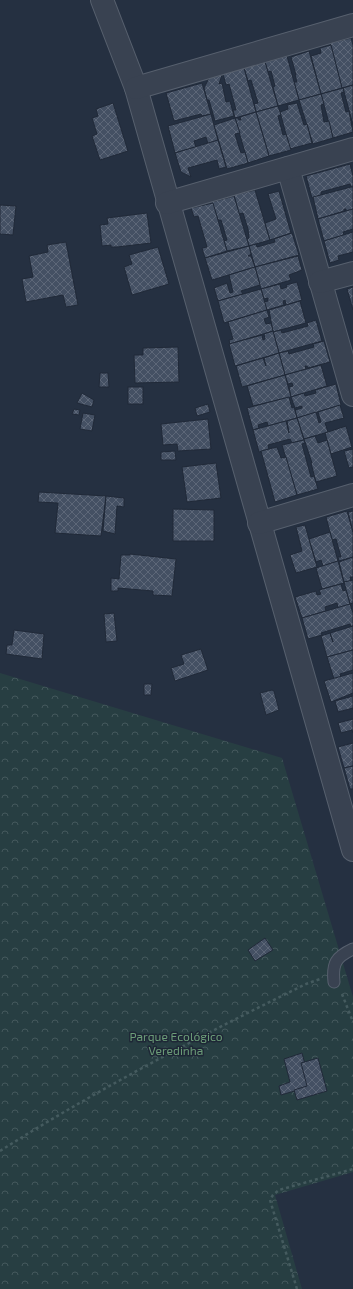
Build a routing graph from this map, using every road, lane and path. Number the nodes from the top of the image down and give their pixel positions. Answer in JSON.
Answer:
{"nodes":[{"id":1,"x":102,"y":0,"type":"edge"},
{"id":2,"x":353,"y":25,"type":"edge"},
{"id":3,"x":136,"y":88,"type":"junction"},
{"id":4,"x":353,"y":149,"type":"edge"},
{"id":5,"x":288,"y":168,"type":"junction"},
{"id":6,"x":167,"y":203,"type":"junction"},
{"id":7,"x":353,"y":273,"type":"edge"},
{"id":8,"x":320,"y":282,"type":"junction"},
{"id":9,"x":353,"y":395,"type":"edge"},
{"id":10,"x":353,"y":495,"type":"edge"},
{"id":11,"x":259,"y":523,"type":"junction"},
{"id":12,"x":353,"y":850,"type":"edge"},
{"id":13,"x":353,"y":949,"type":"edge"},
{"id":14,"x":334,"y":982,"type":"junction"},
{"id":15,"x":353,"y":1022,"type":"edge"},
{"id":16,"x":0,"y":1151,"type":"edge"},
{"id":17,"x":353,"y":1170,"type":"edge"},
{"id":18,"x":297,"y":1289,"type":"edge"}],
"edges":[{"from":1,"to":3,"type":"street"},
{"from":2,"to":3,"type":"street"},
{"from":3,"to":6,"type":"street"},
{"from":4,"to":5,"type":"street"},
{"from":5,"to":6,"type":"street"},
{"from":5,"to":8,"type":"street"},
{"from":6,"to":11,"type":"street"},
{"from":7,"to":8,"type":"street"},
{"from":8,"to":9,"type":"street"},
{"from":10,"to":11,"type":"street"},
{"from":11,"to":12,"type":"street"},
{"from":13,"to":14,"type":"lane"},
{"from":14,"to":15,"type":"path"},
{"from":14,"to":16,"type":"path"},
{"from":17,"to":18,"type":"path"}]}
